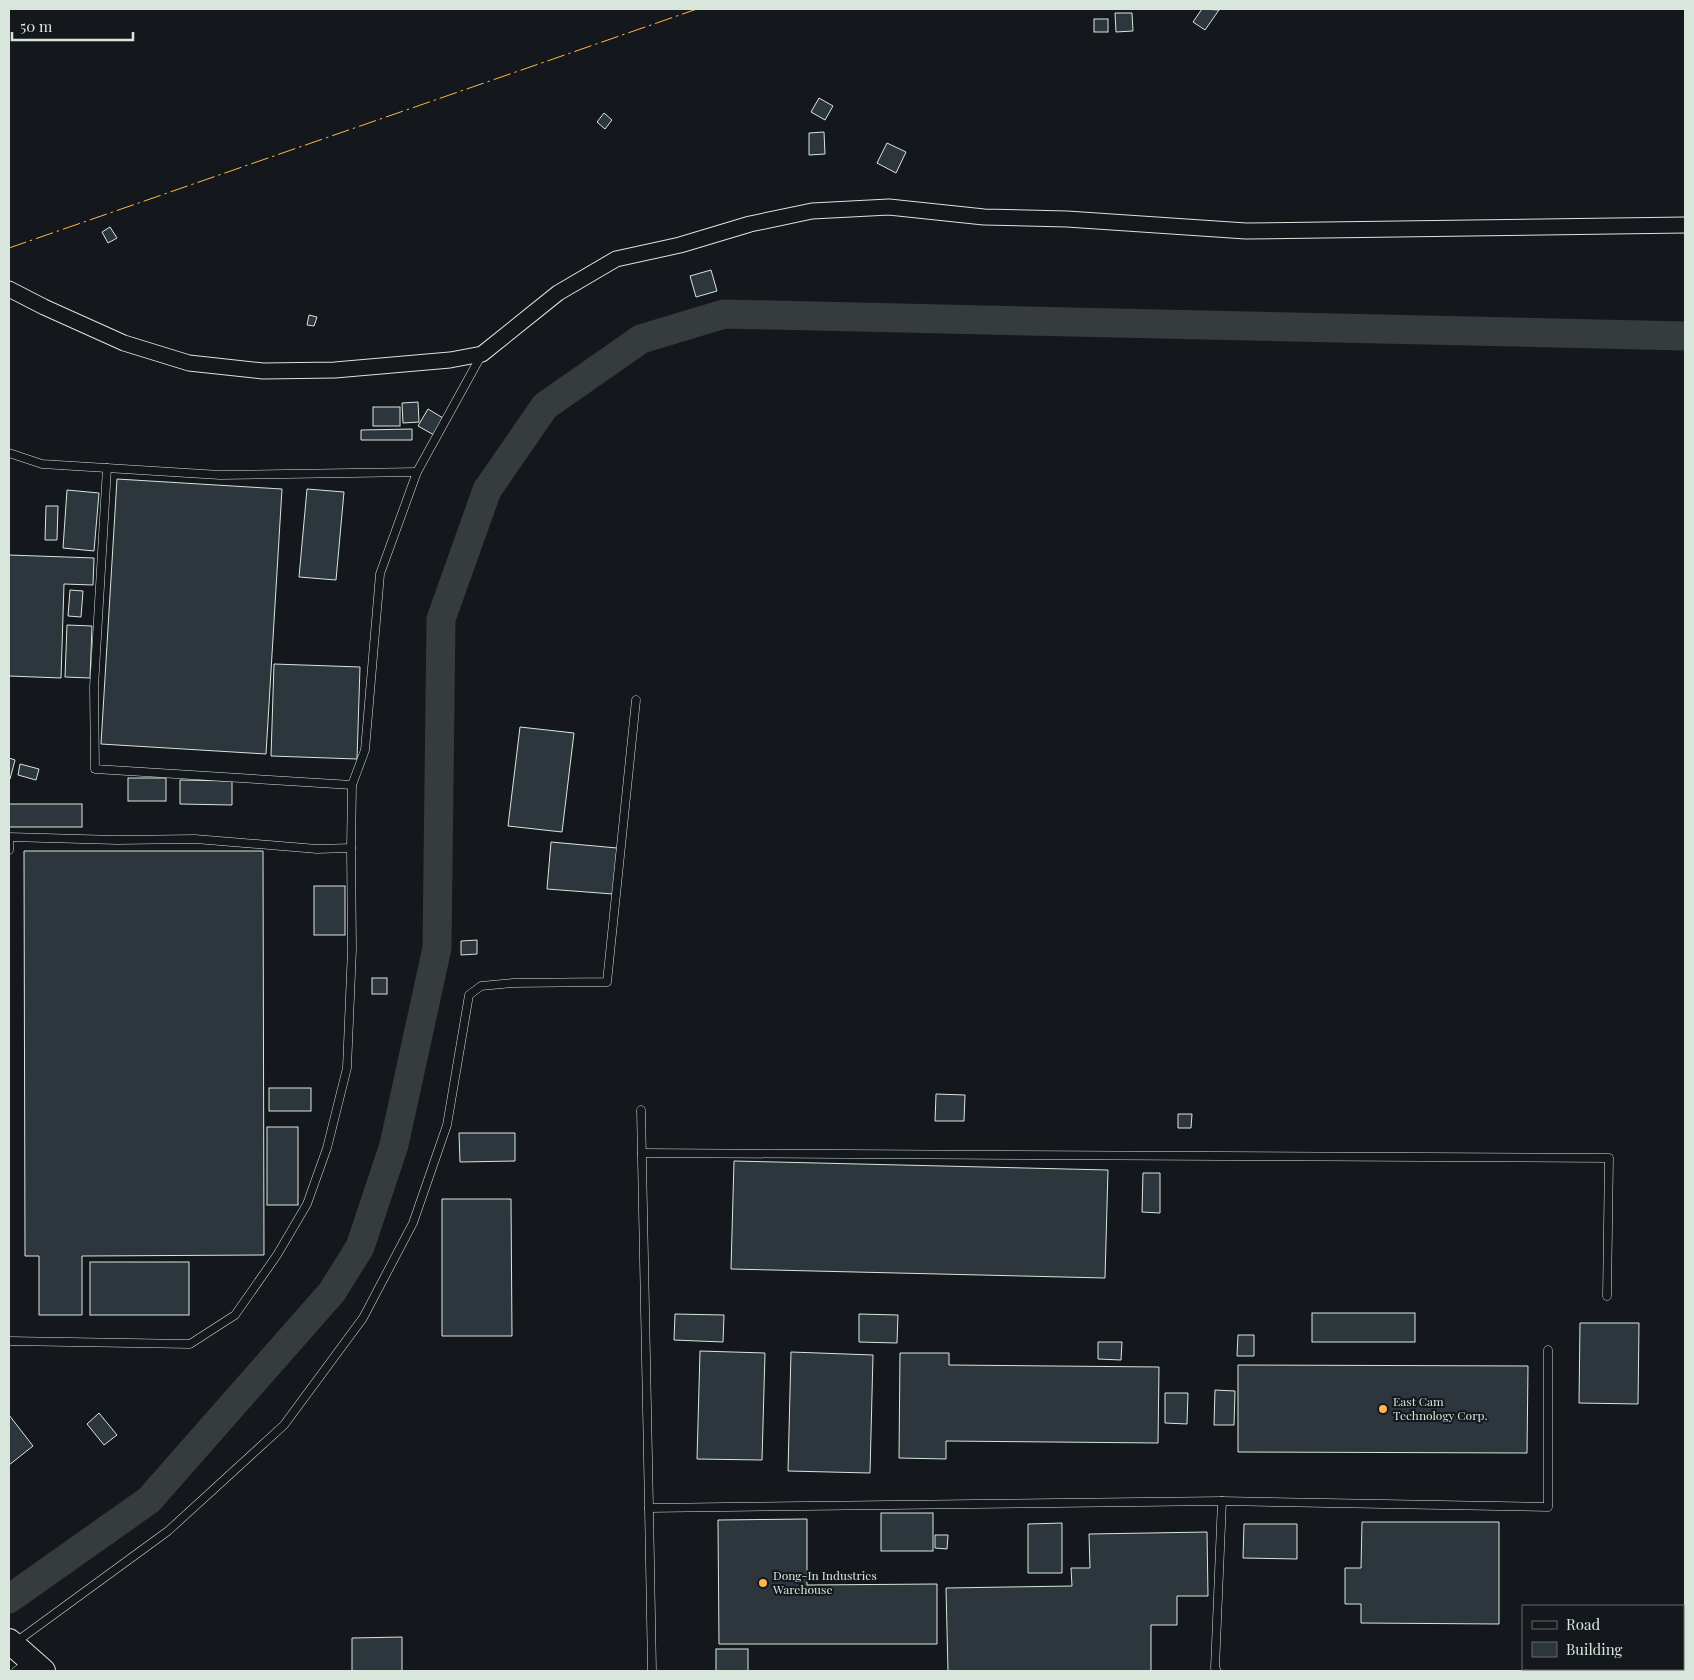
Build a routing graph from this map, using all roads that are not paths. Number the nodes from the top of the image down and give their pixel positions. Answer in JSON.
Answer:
{"nodes":[{"id":1,"x":1685,"y":225,"type":"edge"},
{"id":2,"x":9,"y":289,"type":"edge"},
{"id":3,"x":482,"y":354,"type":"junction"},
{"id":4,"x":9,"y":453,"type":"edge"},
{"id":5,"x":107,"y":468,"type":"junction"},
{"id":6,"x":416,"y":472,"type":"junction"},
{"id":7,"x":636,"y":700,"type":"dead end"},
{"id":8,"x":352,"y":785,"type":"junction"},
{"id":9,"x":351,"y":848,"type":"junction"},
{"id":10,"x":9,"y":850,"type":"edge"},
{"id":11,"x":642,"y":1110,"type":"dead end"},
{"id":12,"x":642,"y":1152,"type":"junction"},
{"id":13,"x":1607,"y":1296,"type":"dead end"},
{"id":14,"x":9,"y":1341,"type":"edge"},
{"id":15,"x":1548,"y":1350,"type":"dead end"},
{"id":16,"x":1222,"y":1501,"type":"junction"},
{"id":17,"x":649,"y":1508,"type":"junction"},
{"id":18,"x":10,"y":1643,"type":"edge"},
{"id":19,"x":30,"y":1668,"type":"edge"},
{"id":20,"x":652,"y":1671,"type":"edge"},
{"id":21,"x":1217,"y":1671,"type":"edge"}],
"edges":[{"from":1,"to":3,"type":"street"},
{"from":2,"to":3,"type":"street"},
{"from":3,"to":6,"type":"lane"},
{"from":4,"to":5,"type":"lane"},
{"from":5,"to":6,"type":"lane"},
{"from":5,"to":8,"type":"lane"},
{"from":6,"to":8,"type":"lane"},
{"from":7,"to":18,"type":"lane"},
{"from":8,"to":9,"type":"lane"},
{"from":9,"to":10,"type":"lane"},
{"from":9,"to":14,"type":"lane"},
{"from":11,"to":12,"type":"lane"},
{"from":12,"to":13,"type":"lane"},
{"from":12,"to":17,"type":"lane"},
{"from":15,"to":16,"type":"lane"},
{"from":16,"to":17,"type":"lane"},
{"from":16,"to":21,"type":"lane"},
{"from":17,"to":20,"type":"lane"},
{"from":18,"to":19,"type":"main road"}]}
